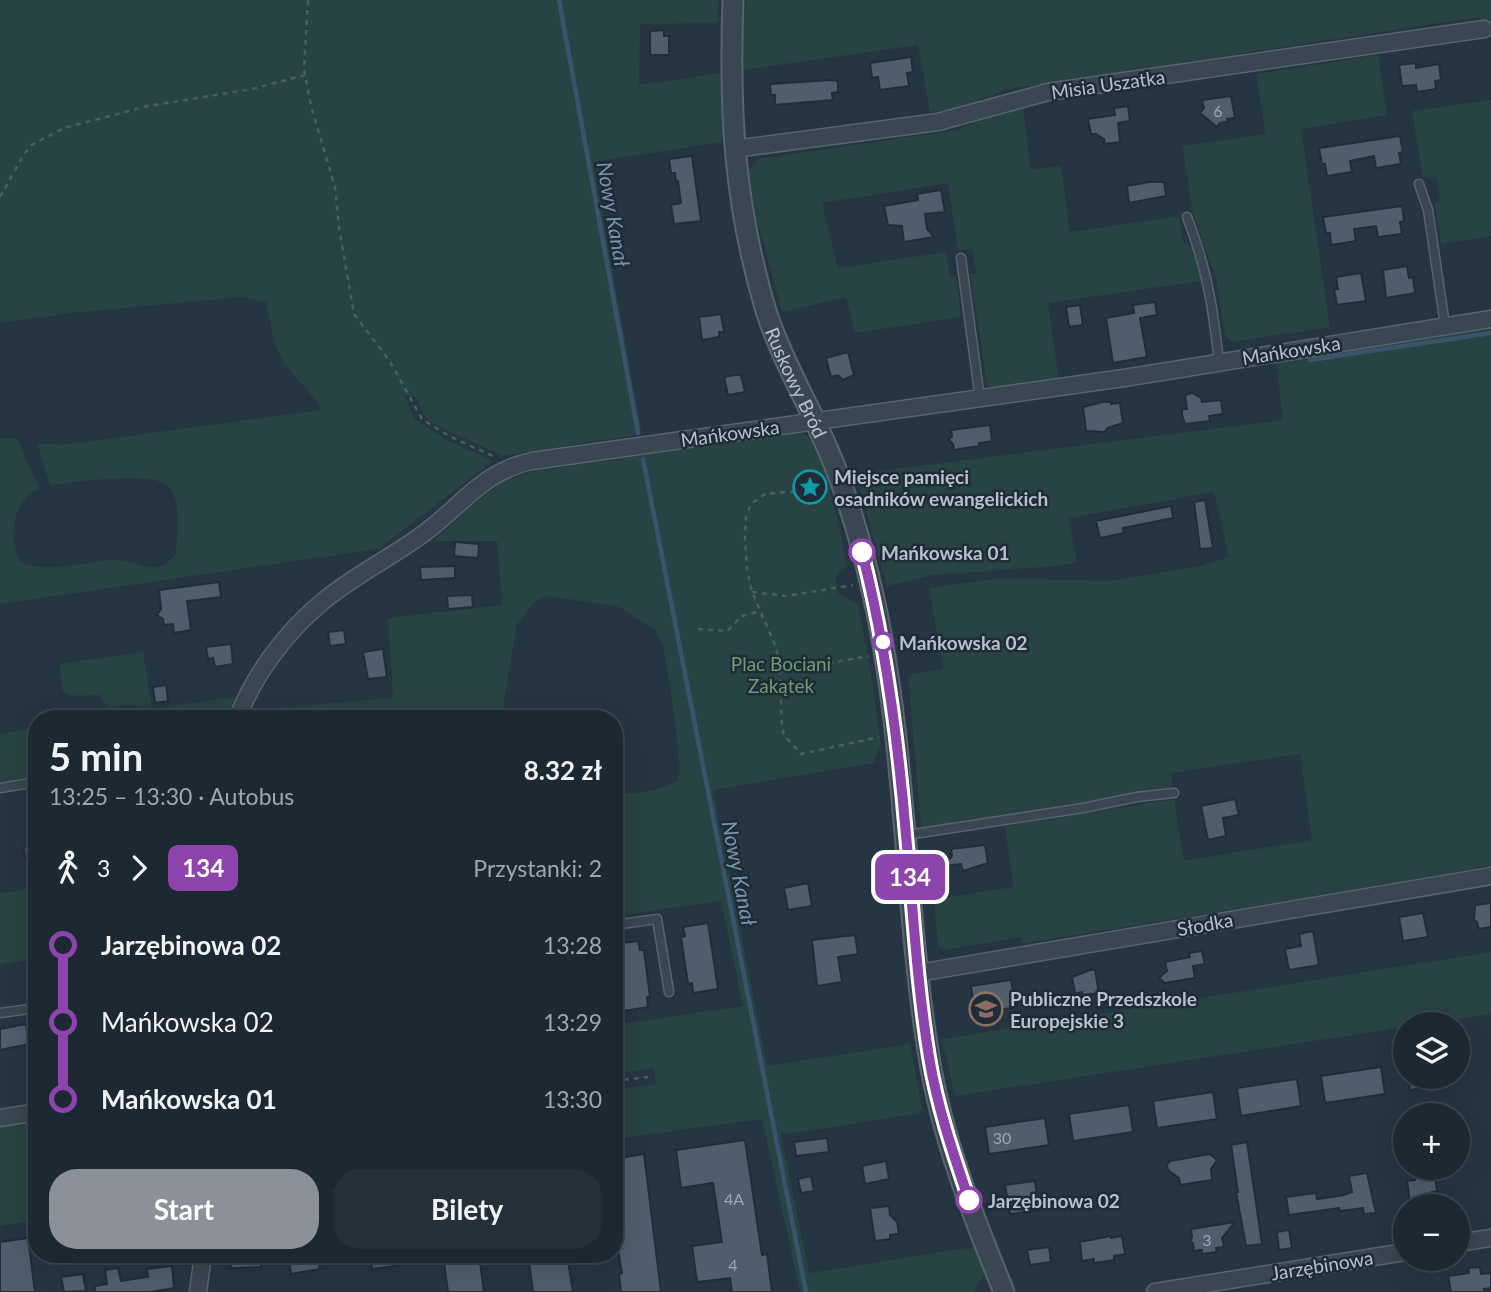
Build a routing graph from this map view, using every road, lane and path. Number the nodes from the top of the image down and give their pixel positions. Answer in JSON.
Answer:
{"nodes":[{"id":1,"x":308,"y":0,"type":"edge"},
{"id":2,"x":733,"y":0,"type":"edge"},
{"id":3,"x":1484,"y":29,"type":"dead end"},
{"id":4,"x":305,"y":75,"type":"junction"},
{"id":5,"x":734,"y":149,"type":"junction"},
{"id":6,"x":1419,"y":184,"type":"dead end"},
{"id":7,"x":0,"y":197,"type":"edge"},
{"id":8,"x":1186,"y":217,"type":"dead end"},
{"id":9,"x":961,"y":258,"type":"dead end"},
{"id":10,"x":1491,"y":319,"type":"edge"},
{"id":11,"x":1445,"y":325,"type":"junction"},
{"id":12,"x":1219,"y":362,"type":"junction"},
{"id":13,"x":980,"y":399,"type":"junction"},
{"id":14,"x":815,"y":422,"type":"junction"},
{"id":15,"x":506,"y":468,"type":"junction"},
{"id":16,"x":829,"y":489,"type":"dead end"},
{"id":17,"x":854,"y":584,"type":"dead end"},
{"id":18,"x":752,"y":592,"type":"junction"},
{"id":19,"x":761,"y":611,"type":"junction"},
{"id":20,"x":698,"y":629,"type":"dead end"},
{"id":21,"x":871,"y":656,"type":"dead end"},
{"id":22,"x":779,"y":672,"type":"junction"},
{"id":23,"x":241,"y":710,"type":"edge"},
{"id":24,"x":882,"y":736,"type":"dead end"},
{"id":25,"x":28,"y":783,"type":"edge"},
{"id":26,"x":0,"y":788,"type":"edge"},
{"id":27,"x":1174,"y":793,"type":"dead end"},
{"id":28,"x":906,"y":835,"type":"junction"},
{"id":29,"x":1491,"y":876,"type":"edge"},
{"id":30,"x":623,"y":924,"type":"edge"},
{"id":31,"x":918,"y":973,"type":"junction"},
{"id":32,"x":669,"y":992,"type":"dead end"},
{"id":33,"x":28,"y":1009,"type":"edge"},
{"id":34,"x":0,"y":1013,"type":"edge"},
{"id":35,"x":648,"y":1077,"type":"dead end"},
{"id":36,"x":623,"y":1080,"type":"edge"},
{"id":37,"x":28,"y":1113,"type":"edge"},
{"id":38,"x":0,"y":1118,"type":"edge"},
{"id":39,"x":1491,"y":1238,"type":"edge"},
{"id":40,"x":1470,"y":1241,"type":"edge"},
{"id":41,"x":1393,"y":1254,"type":"edge"},
{"id":42,"x":202,"y":1263,"type":"edge"},
{"id":43,"x":198,"y":1292,"type":"edge"},
{"id":44,"x":1004,"y":1292,"type":"edge"},
{"id":45,"x":1155,"y":1292,"type":"edge"}],
"edges":[{"from":1,"to":4,"type":"path"},
{"from":2,"to":5,"type":"street","name":"Ruskowy Bród"},
{"from":3,"to":5,"type":"street","name":"Misia Uszatka"},
{"from":4,"to":7,"type":"path"},
{"from":4,"to":15,"type":"path"},
{"from":5,"to":14,"type":"street","name":"Ruskowy Bród"},
{"from":6,"to":11,"type":"lane"},
{"from":8,"to":12,"type":"lane"},
{"from":9,"to":13,"type":"lane"},
{"from":10,"to":11,"type":"street","name":"Mańkowska"},
{"from":11,"to":12,"type":"street","name":"Mańkowska"},
{"from":12,"to":13,"type":"street","name":"Mańkowska"},
{"from":13,"to":14,"type":"street","name":"Mańkowska"},
{"from":14,"to":15,"type":"street","name":"Mańkowska"},
{"from":14,"to":28,"type":"street","name":"Ruskowy Bród"},
{"from":15,"to":23,"type":"street","name":"Mańkowska"},
{"from":16,"to":18,"type":"path"},
{"from":17,"to":18,"type":"path"},
{"from":18,"to":19,"type":"path"},
{"from":19,"to":20,"type":"path"},
{"from":19,"to":22,"type":"path"},
{"from":21,"to":22,"type":"path"},
{"from":22,"to":24,"type":"path"},
{"from":25,"to":26,"type":"lane"},
{"from":27,"to":28,"type":"lane"},
{"from":28,"to":31,"type":"street","name":"Ruskowy Bród"},
{"from":29,"to":31,"type":"street","name":"Słodka"},
{"from":30,"to":32,"type":"lane"},
{"from":31,"to":44,"type":"street","name":"Ruskowy Bród"},
{"from":33,"to":34,"type":"lane"},
{"from":35,"to":36,"type":"path"},
{"from":37,"to":38,"type":"street"},
{"from":39,"to":40,"type":"street"},
{"from":41,"to":45,"type":"street","name":"Jarzębinowa"},
{"from":42,"to":43,"type":"street"}]}
